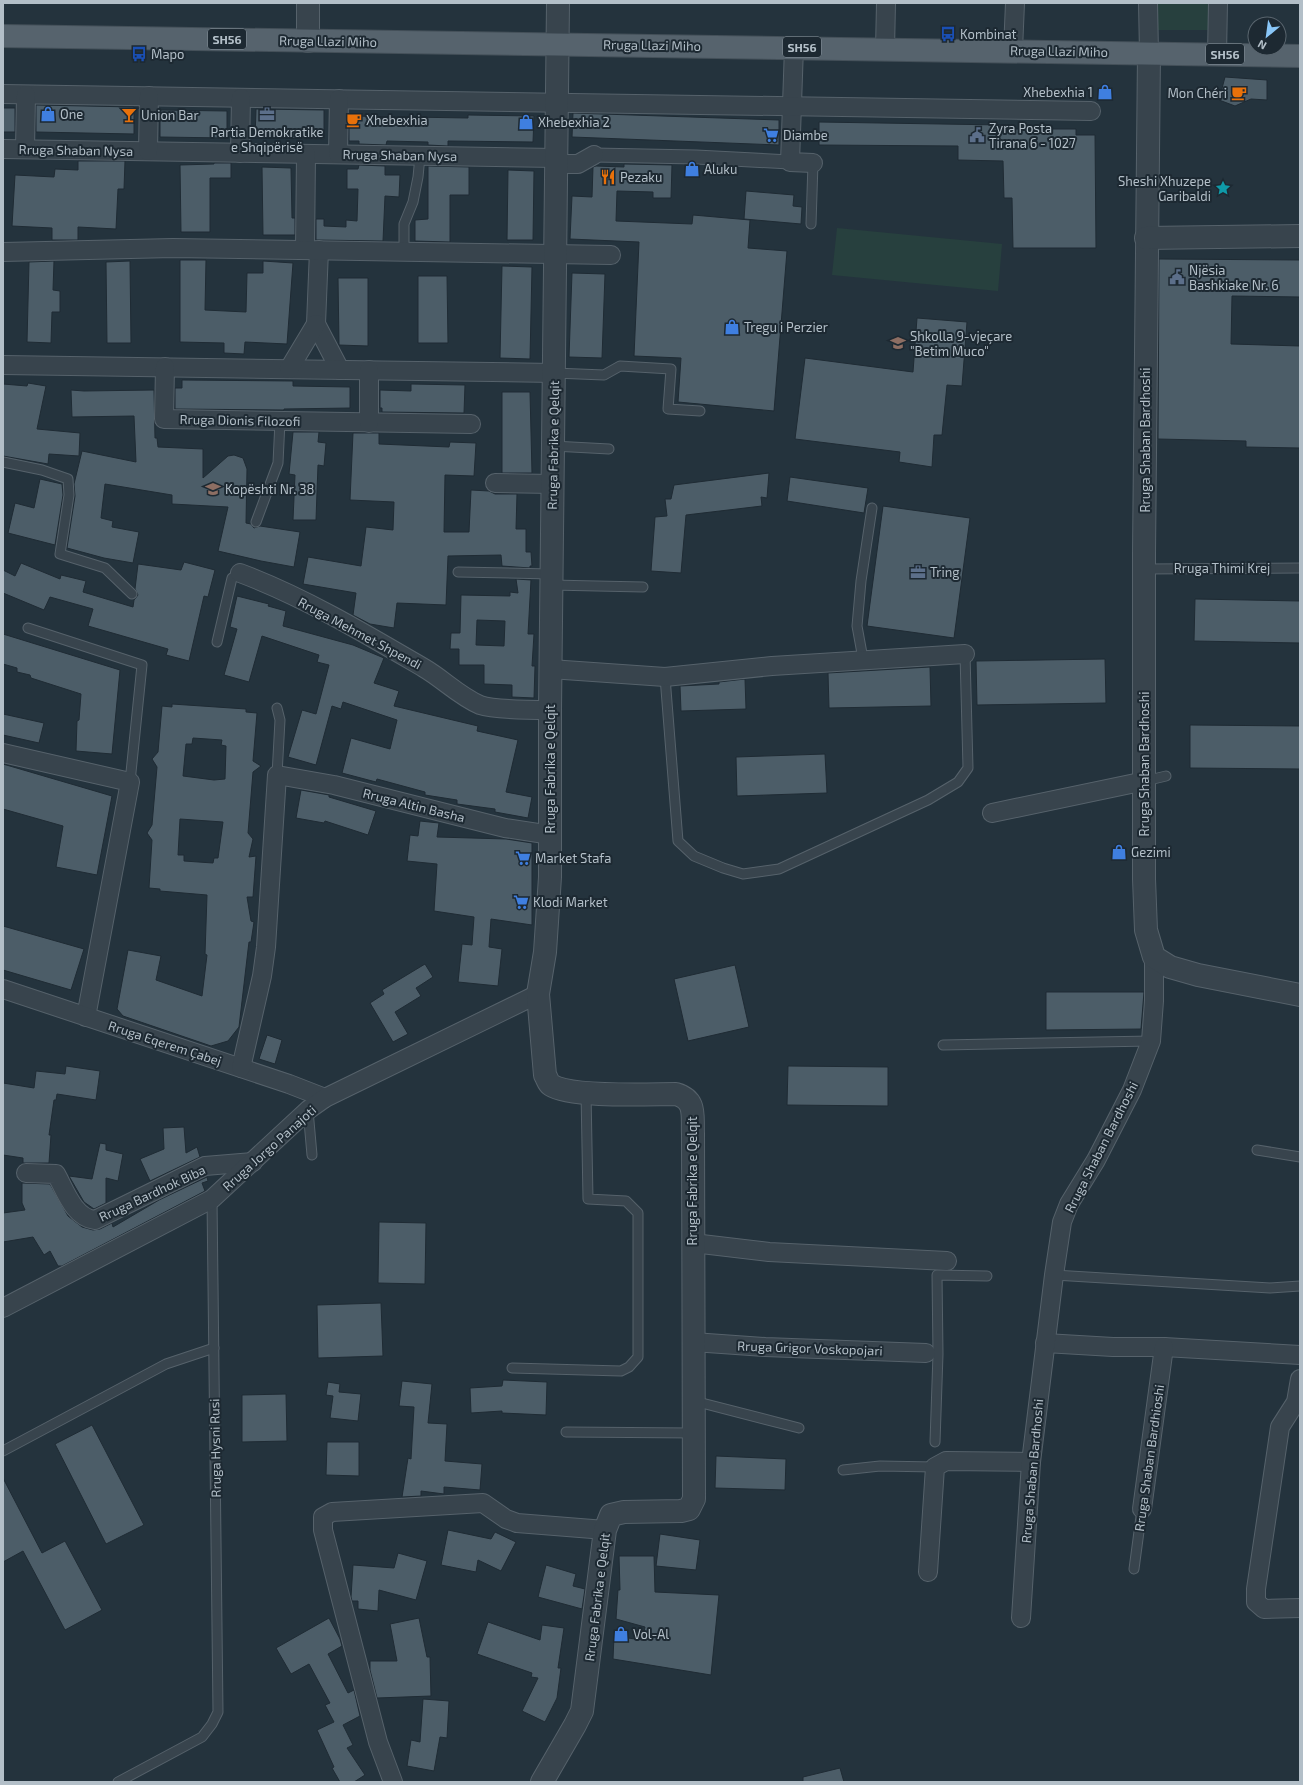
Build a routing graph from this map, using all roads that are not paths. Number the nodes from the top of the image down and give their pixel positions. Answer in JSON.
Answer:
{"nodes":[{"id":1,"x":308,"y":3,"type":"edge"},
{"id":2,"x":558,"y":3,"type":"edge"},
{"id":3,"x":886,"y":3,"type":"edge"},
{"id":4,"x":1015,"y":3,"type":"edge"},
{"id":5,"x":1148,"y":3,"type":"edge"},
{"id":6,"x":1218,"y":3,"type":"edge"},
{"id":7,"x":3,"y":36,"type":"edge"},
{"id":8,"x":308,"y":41,"type":"junction"},
{"id":9,"x":558,"y":44,"type":"junction"},
{"id":10,"x":794,"y":47,"type":"junction"},
{"id":11,"x":886,"y":49,"type":"junction"},
{"id":12,"x":1013,"y":50,"type":"junction"},
{"id":13,"x":1149,"y":53,"type":"junction"},
{"id":14,"x":1217,"y":54,"type":"junction"},
{"id":15,"x":1300,"y":56,"type":"edge"},
{"id":16,"x":3,"y":94,"type":"edge"},
{"id":17,"x":26,"y":94,"type":"junction"},
{"id":18,"x":149,"y":96,"type":"junction"},
{"id":19,"x":241,"y":98,"type":"junction"},
{"id":20,"x":339,"y":99,"type":"junction"},
{"id":21,"x":557,"y":103,"type":"junction"},
{"id":22,"x":791,"y":107,"type":"junction"},
{"id":23,"x":1091,"y":111,"type":"dead end"},
{"id":24,"x":3,"y":149,"type":"edge"},
{"id":25,"x":25,"y":150,"type":"junction"},
{"id":26,"x":148,"y":151,"type":"junction"},
{"id":27,"x":240,"y":153,"type":"junction"},
{"id":28,"x":306,"y":154,"type":"junction"},
{"id":29,"x":338,"y":154,"type":"junction"},
{"id":30,"x":594,"y":155,"type":"joint"},
{"id":31,"x":420,"y":156,"type":"junction"},
{"id":32,"x":556,"y":161,"type":"junction"},
{"id":33,"x":790,"y":162,"type":"junction"},
{"id":34,"x":813,"y":163,"type":"joint"},
{"id":35,"x":811,"y":224,"type":"dead end"},
{"id":36,"x":1300,"y":236,"type":"edge"},
{"id":37,"x":1146,"y":238,"type":"junction"},
{"id":38,"x":312,"y":250,"type":"junction"},
{"id":39,"x":3,"y":252,"type":"edge"},
{"id":40,"x":404,"y":252,"type":"junction"},
{"id":41,"x":555,"y":254,"type":"junction"},
{"id":42,"x":611,"y":255,"type":"dead end"},
{"id":43,"x":316,"y":324,"type":"junction"},
{"id":44,"x":3,"y":365,"type":"edge"},
{"id":45,"x":164,"y":367,"type":"junction"},
{"id":46,"x":289,"y":369,"type":"junction"},
{"id":47,"x":340,"y":370,"type":"junction"},
{"id":48,"x":369,"y":370,"type":"junction"},
{"id":49,"x":554,"y":373,"type":"junction"},
{"id":50,"x":700,"y":411,"type":"dead end"},
{"id":51,"x":280,"y":421,"type":"junction"},
{"id":52,"x":369,"y":423,"type":"junction"},
{"id":53,"x":471,"y":424,"type":"dead end"},
{"id":54,"x":553,"y":446,"type":"junction"},
{"id":55,"x":609,"y":449,"type":"dead end"},
{"id":56,"x":3,"y":462,"type":"edge"},
{"id":57,"x":495,"y":483,"type":"dead end"},
{"id":58,"x":552,"y":484,"type":"junction"},
{"id":59,"x":872,"y":508,"type":"dead end"},
{"id":60,"x":256,"y":522,"type":"dead end"},
{"id":61,"x":1300,"y":568,"type":"edge"},
{"id":62,"x":1144,"y":569,"type":"junction"},
{"id":63,"x":458,"y":572,"type":"dead end"},
{"id":64,"x":240,"y":573,"type":"joint"},
{"id":65,"x":551,"y":580,"type":"junction"},
{"id":66,"x":643,"y":587,"type":"dead end"},
{"id":67,"x":132,"y":594,"type":"dead end"},
{"id":68,"x":28,"y":628,"type":"dead end"},
{"id":69,"x":217,"y":642,"type":"dead end"},
{"id":70,"x":966,"y":654,"type":"joint"},
{"id":71,"x":863,"y":660,"type":"junction"},
{"id":72,"x":550,"y":669,"type":"junction"},
{"id":73,"x":664,"y":677,"type":"junction"},
{"id":74,"x":277,"y":708,"type":"dead end"},
{"id":75,"x":550,"y":710,"type":"junction"},
{"id":76,"x":3,"y":753,"type":"edge"},
{"id":77,"x":277,"y":775,"type":"junction"},
{"id":78,"x":1155,"y":778,"type":"junction"},
{"id":79,"x":130,"y":782,"type":"junction"},
{"id":80,"x":992,"y":813,"type":"dead end"},
{"id":81,"x":551,"y":835,"type":"junction"},
{"id":82,"x":1154,"y":957,"type":"junction"},
{"id":83,"x":3,"y":989,"type":"edge"},
{"id":84,"x":538,"y":994,"type":"junction"},
{"id":85,"x":1300,"y":995,"type":"edge"},
{"id":86,"x":86,"y":1017,"type":"junction"},
{"id":87,"x":1151,"y":1041,"type":"junction"},
{"id":88,"x":943,"y":1045,"type":"dead end"},
{"id":89,"x":242,"y":1068,"type":"junction"},
{"id":90,"x":586,"y":1093,"type":"junction"},
{"id":91,"x":325,"y":1098,"type":"junction"},
{"id":92,"x":308,"y":1110,"type":"junction"},
{"id":93,"x":1257,"y":1150,"type":"dead end"},
{"id":94,"x":312,"y":1155,"type":"dead end"},
{"id":95,"x":1300,"y":1157,"type":"edge"},
{"id":96,"x":253,"y":1162,"type":"junction"},
{"id":97,"x":26,"y":1173,"type":"dead end"},
{"id":98,"x":212,"y":1199,"type":"junction"},
{"id":99,"x":692,"y":1243,"type":"junction"},
{"id":100,"x":942,"y":1268,"type":"junction"},
{"id":101,"x":927,"y":1272,"type":"dead end"},
{"id":102,"x":1054,"y":1275,"type":"junction"},
{"id":103,"x":987,"y":1276,"type":"dead end"},
{"id":104,"x":1300,"y":1286,"type":"edge"},
{"id":105,"x":3,"y":1308,"type":"edge"},
{"id":106,"x":693,"y":1342,"type":"junction"},
{"id":107,"x":1045,"y":1343,"type":"junction"},
{"id":108,"x":1164,"y":1347,"type":"junction"},
{"id":109,"x":214,"y":1348,"type":"junction"},
{"id":110,"x":932,"y":1353,"type":"junction"},
{"id":111,"x":1300,"y":1354,"type":"edge"},
{"id":112,"x":512,"y":1368,"type":"dead end"},
{"id":113,"x":1300,"y":1379,"type":"edge"},
{"id":114,"x":693,"y":1401,"type":"junction"},
{"id":115,"x":1294,"y":1415,"type":"edge"},
{"id":116,"x":799,"y":1428,"type":"dead end"},
{"id":117,"x":566,"y":1432,"type":"dead end"},
{"id":118,"x":693,"y":1432,"type":"junction"},
{"id":119,"x":935,"y":1442,"type":"dead end"},
{"id":120,"x":3,"y":1451,"type":"edge"},
{"id":121,"x":1031,"y":1462,"type":"junction"},
{"id":122,"x":935,"y":1467,"type":"junction"},
{"id":123,"x":843,"y":1470,"type":"dead end"},
{"id":124,"x":1142,"y":1509,"type":"joint"},
{"id":125,"x":605,"y":1530,"type":"junction"},
{"id":126,"x":1134,"y":1569,"type":"dead end"},
{"id":127,"x":928,"y":1572,"type":"dead end"},
{"id":128,"x":1300,"y":1608,"type":"edge"},
{"id":129,"x":1021,"y":1618,"type":"dead end"},
{"id":130,"x":118,"y":1782,"type":"edge"},
{"id":131,"x":393,"y":1782,"type":"edge"},
{"id":132,"x":542,"y":1782,"type":"edge"}],
"edges":[{"from":1,"to":8,"type":"street"},
{"from":2,"to":9,"type":"street","name":"Rruga Fabrika e Qelqit"},
{"from":3,"to":11,"type":"street"},
{"from":4,"to":12,"type":"street"},
{"from":5,"to":13,"type":"street"},
{"from":6,"to":14,"type":"street"},
{"from":7,"to":8,"type":"main road","name":"Rruga Llazi Miho","number":"SH56"},
{"from":8,"to":9,"type":"main road","name":"Rruga Llazi Miho","number":"SH56"},
{"from":9,"to":10,"type":"main road","name":"Rruga Llazi Miho","number":"SH56"},
{"from":9,"to":21,"type":"street","name":"Rruga Fabrika e Qelqit"},
{"from":10,"to":11,"type":"main road","name":"Rruga Llazi Miho","number":"SH56"},
{"from":10,"to":22,"type":"street"},
{"from":11,"to":12,"type":"main road","name":"Rruga Llazi Miho","number":"SH56"},
{"from":12,"to":13,"type":"main road","name":"Rruga Llazi Miho","number":"SH56"},
{"from":13,"to":14,"type":"main road","name":"Rruga Llazi Miho","number":"SH56"},
{"from":13,"to":37,"type":"street","name":"Rruga Shaban Bardhoshi"},
{"from":14,"to":15,"type":"main road","name":"Rruga Llazi Miho","number":"SH56"},
{"from":16,"to":17,"type":"street"},
{"from":17,"to":18,"type":"street"},
{"from":17,"to":25,"type":"street"},
{"from":18,"to":19,"type":"street"},
{"from":18,"to":26,"type":"street"},
{"from":19,"to":20,"type":"street"},
{"from":19,"to":27,"type":"street"},
{"from":20,"to":21,"type":"street"},
{"from":20,"to":29,"type":"street"},
{"from":21,"to":22,"type":"street"},
{"from":21,"to":32,"type":"street","name":"Rruga Fabrika e Qelqit"},
{"from":22,"to":23,"type":"street"},
{"from":22,"to":33,"type":"street"},
{"from":24,"to":25,"type":"street","name":"Rruga Shaban Nysa"},
{"from":25,"to":26,"type":"street","name":"Rruga Shaban Nysa"},
{"from":26,"to":27,"type":"street","name":"Rruga Shaban Nysa"},
{"from":27,"to":28,"type":"street","name":"Rruga Shaban Nysa"},
{"from":28,"to":29,"type":"street","name":"Rruga Shaban Nysa"},
{"from":28,"to":38,"type":"street"},
{"from":29,"to":31,"type":"street","name":"Rruga Shaban Nysa"},
{"from":30,"to":32,"type":"street","name":"Rruga Shaban Nysa"},
{"from":30,"to":33,"type":"street"},
{"from":31,"to":32,"type":"street","name":"Rruga Shaban Nysa"},
{"from":31,"to":40,"type":"lane"},
{"from":32,"to":41,"type":"street","name":"Rruga Fabrika e Qelqit"},
{"from":33,"to":34,"type":"street"},
{"from":34,"to":35,"type":"lane"},
{"from":36,"to":37,"type":"street"},
{"from":37,"to":62,"type":"street","name":"Rruga Shaban Bardhoshi"},
{"from":38,"to":39,"type":"street"},
{"from":38,"to":40,"type":"street"},
{"from":38,"to":43,"type":"street"},
{"from":40,"to":41,"type":"street"},
{"from":41,"to":42,"type":"street"},
{"from":41,"to":49,"type":"street","name":"Rruga Fabrika e Qelqit"},
{"from":43,"to":46,"type":"street"},
{"from":43,"to":47,"type":"street"},
{"from":44,"to":45,"type":"street"},
{"from":45,"to":46,"type":"street"},
{"from":45,"to":51,"type":"street","name":"Rruga Dionis Filozofi"},
{"from":46,"to":47,"type":"street"},
{"from":47,"to":48,"type":"street"},
{"from":48,"to":49,"type":"street"},
{"from":48,"to":52,"type":"street"},
{"from":49,"to":50,"type":"lane"},
{"from":49,"to":54,"type":"street","name":"Rruga Fabrika e Qelqit"},
{"from":51,"to":52,"type":"street","name":"Rruga Dionis Filozofi"},
{"from":51,"to":60,"type":"lane"},
{"from":52,"to":53,"type":"street","name":"Rruga Dionis Filozofi"},
{"from":54,"to":55,"type":"lane"},
{"from":54,"to":58,"type":"street","name":"Rruga Fabrika e Qelqit"},
{"from":56,"to":67,"type":"lane"},
{"from":57,"to":58,"type":"street"},
{"from":58,"to":65,"type":"street","name":"Rruga Fabrika e Qelqit"},
{"from":59,"to":71,"type":"lane"},
{"from":61,"to":62,"type":"lane","name":"Rruga Thimi Krej"},
{"from":62,"to":78,"type":"street","name":"Rruga Shaban Bardhoshi"},
{"from":63,"to":65,"type":"lane"},
{"from":64,"to":69,"type":"lane","name":"Rruga Mehmet Shpendi"},
{"from":64,"to":75,"type":"street","name":"Rruga Mehmet Shpendi"},
{"from":65,"to":66,"type":"lane"},
{"from":65,"to":72,"type":"street","name":"Rruga Fabrika e Qelqit"},
{"from":68,"to":79,"type":"lane"},
{"from":70,"to":71,"type":"street"},
{"from":70,"to":73,"type":"lane"},
{"from":71,"to":73,"type":"street"},
{"from":72,"to":73,"type":"street"},
{"from":72,"to":75,"type":"street","name":"Rruga Fabrika e Qelqit"},
{"from":74,"to":77,"type":"lane"},
{"from":75,"to":81,"type":"street","name":"Rruga Fabrika e Qelqit"},
{"from":76,"to":79,"type":"street"},
{"from":77,"to":81,"type":"street","name":"Rruga Altin Basha"},
{"from":77,"to":89,"type":"street"},
{"from":78,"to":80,"type":"street"},
{"from":78,"to":82,"type":"street","name":"Rruga Shaban Bardhoshi"},
{"from":79,"to":86,"type":"street"},
{"from":81,"to":84,"type":"street","name":"Rruga Fabrika e Qelqit"},
{"from":82,"to":85,"type":"street"},
{"from":82,"to":87,"type":"street","name":"Rruga Shaban Bardhoshi"},
{"from":83,"to":86,"type":"street","name":"Rruga Eqerem Çabej"},
{"from":84,"to":90,"type":"street","name":"Rruga Fabrika e Qelqit"},
{"from":84,"to":91,"type":"street","name":"Rruga Jorgo Panajoti"},
{"from":86,"to":89,"type":"street","name":"Rruga Eqerem Çabej"},
{"from":87,"to":88,"type":"lane"},
{"from":87,"to":102,"type":"street","name":"Rruga Shaban Bardhoshi"},
{"from":89,"to":91,"type":"street","name":"Rruga Eqerem Çabej"},
{"from":90,"to":99,"type":"street","name":"Rruga Fabrika e Qelqit"},
{"from":90,"to":112,"type":"lane"},
{"from":91,"to":92,"type":"street","name":"Rruga Jorgo Panajoti"},
{"from":92,"to":94,"type":"lane"},
{"from":92,"to":96,"type":"street","name":"Rruga Jorgo Panajoti"},
{"from":93,"to":95,"type":"lane"},
{"from":96,"to":97,"type":"street","name":"Rruga Bardhok Biba"},
{"from":96,"to":98,"type":"street","name":"Rruga Jorgo Panajoti"},
{"from":98,"to":105,"type":"street","name":"Rruga Jorgo Panajoti"},
{"from":98,"to":109,"type":"lane","name":"Rruga Hysni Rusi"},
{"from":99,"to":100,"type":"street"},
{"from":99,"to":106,"type":"street","name":"Rruga Fabrika e Qelqit"},
{"from":100,"to":101,"type":"lane"},
{"from":100,"to":103,"type":"lane"},
{"from":100,"to":110,"type":"lane"},
{"from":102,"to":104,"type":"lane"},
{"from":102,"to":107,"type":"street","name":"Rruga Shaban Bardhoshi"},
{"from":106,"to":110,"type":"street","name":"Rruga Grigor Voskopojari"},
{"from":106,"to":114,"type":"street","name":"Rruga Fabrika e Qelqit"},
{"from":107,"to":108,"type":"street"},
{"from":107,"to":121,"type":"street","name":"Rruga Shaban Bardhoshi"},
{"from":108,"to":111,"type":"street"},
{"from":108,"to":124,"type":"street","name":"Rruga Shaban Bardhioshi"},
{"from":109,"to":120,"type":"lane"},
{"from":109,"to":130,"type":"lane","name":"Rruga Hysni Rusi"},
{"from":110,"to":119,"type":"lane"},
{"from":113,"to":115,"type":"street"},
{"from":114,"to":116,"type":"lane"},
{"from":114,"to":118,"type":"street","name":"Rruga Fabrika e Qelqit"},
{"from":115,"to":128,"type":"street"},
{"from":117,"to":118,"type":"lane"},
{"from":118,"to":125,"type":"street","name":"Rruga Fabrika e Qelqit"},
{"from":121,"to":122,"type":"street"},
{"from":121,"to":129,"type":"street","name":"Rruga Shaban Bardhoshi"},
{"from":122,"to":123,"type":"lane"},
{"from":122,"to":127,"type":"street"},
{"from":124,"to":126,"type":"lane","name":"Rruga Shaban Bardhioshi"},
{"from":125,"to":131,"type":"street"},
{"from":125,"to":132,"type":"street","name":"Rruga Fabrika e Qelqit"}]}
